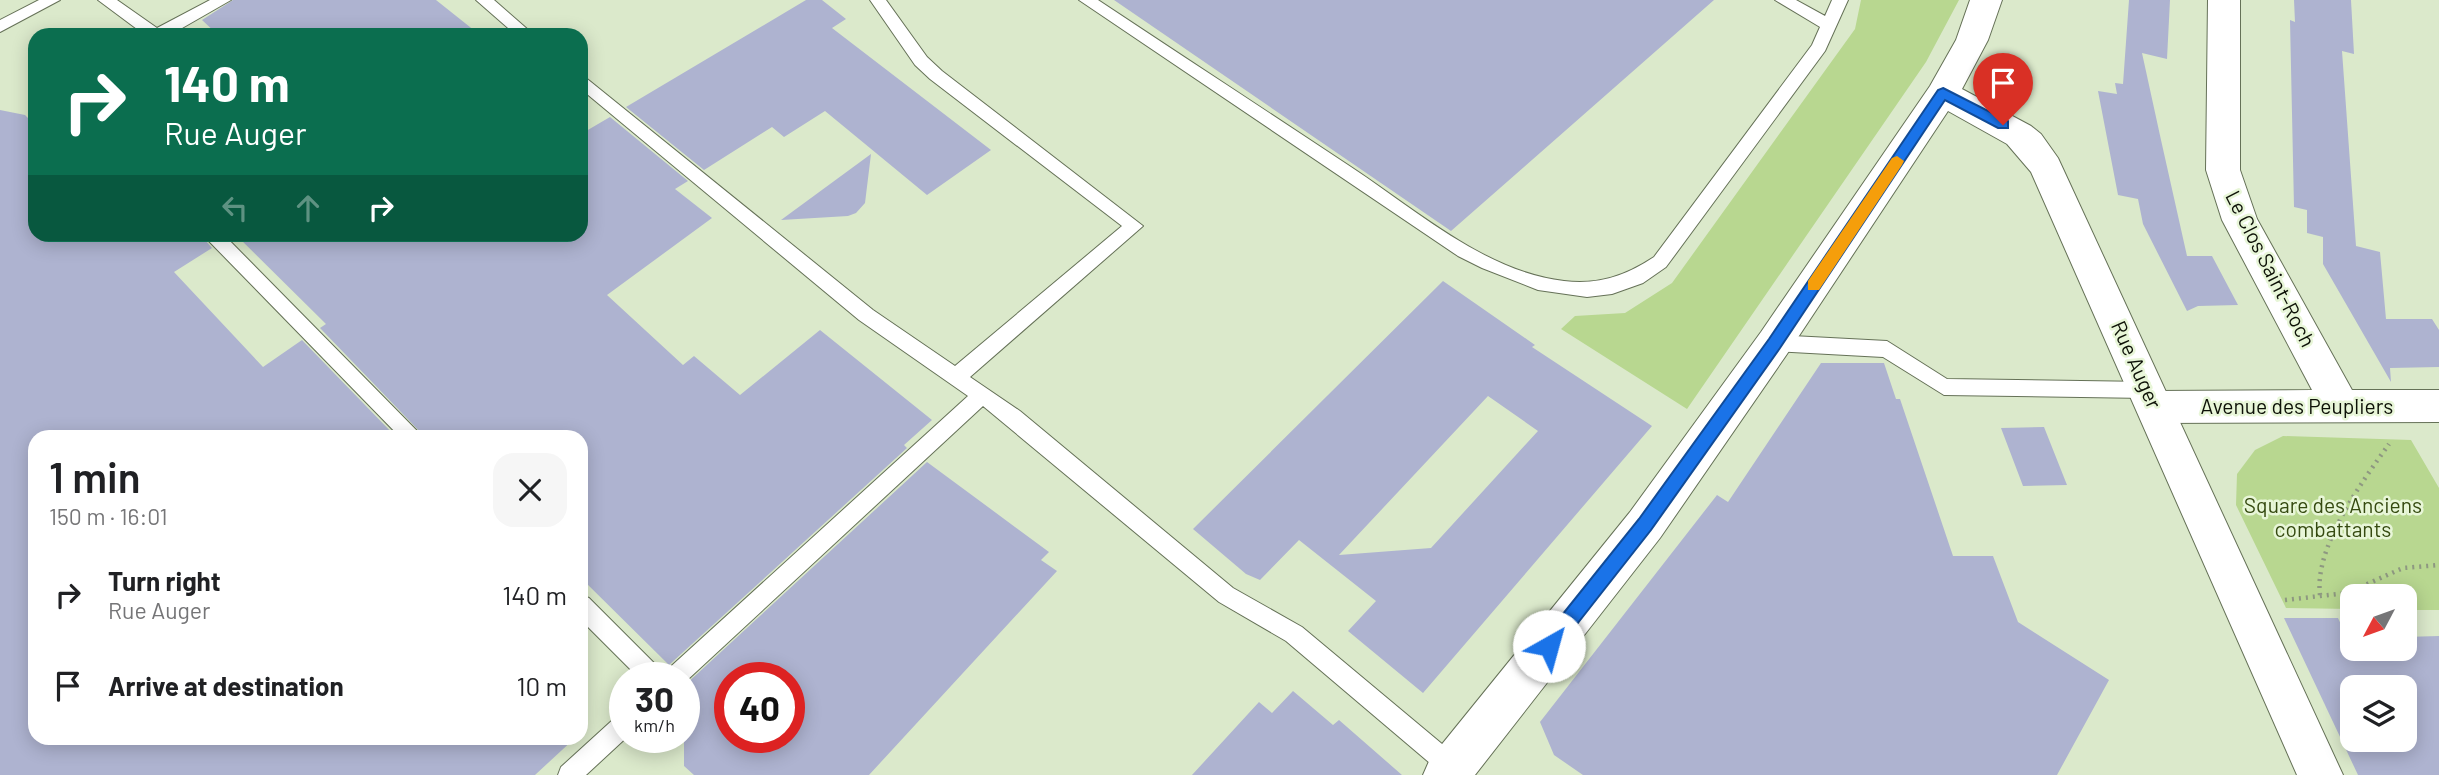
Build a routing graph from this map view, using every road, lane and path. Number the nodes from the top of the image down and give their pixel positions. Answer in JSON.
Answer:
{"nodes":[{"id":1,"x":52,"y":0,"type":"edge"},
{"id":2,"x":106,"y":0,"type":"edge"},
{"id":3,"x":223,"y":0,"type":"edge"},
{"id":4,"x":484,"y":0,"type":"edge"},
{"id":5,"x":878,"y":0,"type":"edge"},
{"id":6,"x":1087,"y":0,"type":"edge"},
{"id":7,"x":1783,"y":0,"type":"edge"},
{"id":8,"x":1840,"y":0,"type":"edge"},
{"id":9,"x":1986,"y":0,"type":"edge"},
{"id":10,"x":2224,"y":0,"type":"edge"},
{"id":11,"x":1830,"y":25,"type":"junction"},
{"id":12,"x":0,"y":27,"type":"edge"},
{"id":13,"x":146,"y":28,"type":"edge"},
{"id":14,"x":169,"y":28,"type":"edge"},
{"id":15,"x":518,"y":28,"type":"edge"},
{"id":16,"x":588,"y":86,"type":"edge"},
{"id":17,"x":1943,"y":93,"type":"junction"},
{"id":18,"x":219,"y":242,"type":"edge"},
{"id":19,"x":1774,"y":343,"type":"junction"},
{"id":20,"x":956,"y":376,"type":"junction"},
{"id":21,"x":982,"y":395,"type":"junction"},
{"id":22,"x":2151,"y":399,"type":"junction"},
{"id":23,"x":2426,"y":406,"type":"edge"},
{"id":24,"x":2341,"y":407,"type":"junction"},
{"id":25,"x":406,"y":430,"type":"edge"},
{"id":26,"x":2439,"y":565,"type":"edge"},
{"id":27,"x":2320,"y":596,"type":"junction"},
{"id":28,"x":2244,"y":605,"type":"junction"},
{"id":29,"x":588,"y":612,"type":"edge"},
{"id":30,"x":638,"y":662,"type":"edge"},
{"id":31,"x":691,"y":662,"type":"edge"},
{"id":32,"x":609,"y":739,"type":"edge"},
{"id":33,"x":1454,"y":772,"type":"edge"},
{"id":34,"x":569,"y":775,"type":"edge"},
{"id":35,"x":2320,"y":775,"type":"edge"}],
"edges":[{"from":1,"to":12,"type":"lane"},
{"from":2,"to":13,"type":"lane"},
{"from":3,"to":14,"type":"lane"},
{"from":4,"to":15,"type":"lane"},
{"from":5,"to":20,"type":"lane"},
{"from":6,"to":11,"type":"lane"},
{"from":7,"to":11,"type":"lane"},
{"from":8,"to":11,"type":"lane"},
{"from":9,"to":17,"type":"street"},
{"from":10,"to":24,"type":"street","name":"Le Clos Saint-Roch"},
{"from":16,"to":20,"type":"lane"},
{"from":17,"to":19,"type":"street"},
{"from":17,"to":22,"type":"street","name":"Rue Auger"},
{"from":18,"to":25,"type":"lane"},
{"from":19,"to":22,"type":"lane"},
{"from":19,"to":33,"type":"street"},
{"from":20,"to":21,"type":"lane"},
{"from":21,"to":31,"type":"lane"},
{"from":21,"to":33,"type":"lane"},
{"from":22,"to":24,"type":"street","name":"Avenue des Peupliers"},
{"from":22,"to":28,"type":"street","name":"Rue Auger"},
{"from":23,"to":24,"type":"street","name":"Avenue des Peupliers"},
{"from":23,"to":27,"type":"path"},
{"from":26,"to":27,"type":"path"},
{"from":27,"to":28,"type":"path"},
{"from":28,"to":35,"type":"street","name":"Rue Auger"},
{"from":29,"to":30,"type":"lane"},
{"from":32,"to":34,"type":"lane"}]}
